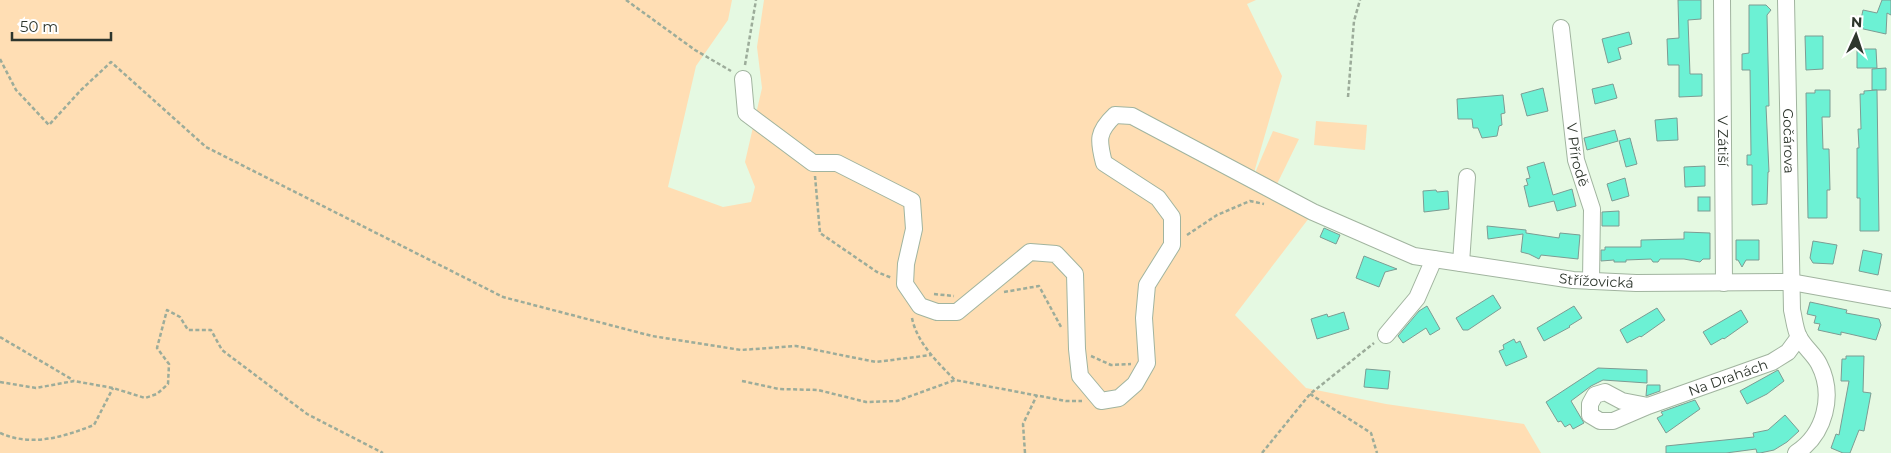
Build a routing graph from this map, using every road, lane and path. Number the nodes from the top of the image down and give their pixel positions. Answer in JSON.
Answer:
{"nodes":[{"id":1,"x":626,"y":0,"type":"edge"},
{"id":2,"x":756,"y":0,"type":"edge"},
{"id":3,"x":1360,"y":0,"type":"edge"},
{"id":4,"x":1722,"y":0,"type":"edge"},
{"id":5,"x":1786,"y":0,"type":"edge"},
{"id":6,"x":1562,"y":28,"type":"dead end"},
{"id":7,"x":0,"y":59,"type":"edge"},
{"id":8,"x":743,"y":79,"type":"junction"},
{"id":9,"x":1348,"y":98,"type":"dead end"},
{"id":10,"x":813,"y":163,"type":"junction"},
{"id":11,"x":1467,"y":177,"type":"dead end"},
{"id":12,"x":1268,"y":204,"type":"dead end"},
{"id":13,"x":1172,"y":245,"type":"junction"},
{"id":14,"x":1434,"y":259,"type":"junction"},
{"id":15,"x":1460,"y":263,"type":"junction"},
{"id":16,"x":1591,"y":281,"type":"junction"},
{"id":17,"x":1791,"y":282,"type":"junction"},
{"id":18,"x":1724,"y":283,"type":"junction"},
{"id":19,"x":905,"y":284,"type":"junction"},
{"id":20,"x":928,"y":292,"type":"dead end"},
{"id":21,"x":976,"y":298,"type":"junction"},
{"id":22,"x":1891,"y":300,"type":"edge"},
{"id":23,"x":1062,"y":328,"type":"dead end"},
{"id":24,"x":1386,"y":335,"type":"joint"},
{"id":25,"x":0,"y":337,"type":"edge"},
{"id":26,"x":1798,"y":337,"type":"junction"},
{"id":27,"x":1077,"y":349,"type":"junction"},
{"id":28,"x":1147,"y":363,"type":"junction"},
{"id":29,"x":955,"y":380,"type":"junction"},
{"id":30,"x":74,"y":381,"type":"junction"},
{"id":31,"x":742,"y":381,"type":"dead end"},
{"id":32,"x":0,"y":382,"type":"edge"},
{"id":33,"x":113,"y":388,"type":"junction"},
{"id":34,"x":1310,"y":394,"type":"junction"},
{"id":35,"x":1036,"y":396,"type":"junction"},
{"id":36,"x":1101,"y":401,"type":"junction"},
{"id":37,"x":1648,"y":406,"type":"dead end"},
{"id":38,"x":0,"y":433,"type":"edge"},
{"id":39,"x":383,"y":453,"type":"edge"},
{"id":40,"x":1025,"y":453,"type":"edge"},
{"id":41,"x":1262,"y":453,"type":"edge"},
{"id":42,"x":1377,"y":453,"type":"edge"},
{"id":43,"x":1796,"y":453,"type":"edge"}],
"edges":[{"from":1,"to":8,"type":"path"},
{"from":2,"to":8,"type":"path"},
{"from":3,"to":9,"type":"path"},
{"from":4,"to":18,"type":"street","name":"V Zátiší"},
{"from":5,"to":17,"type":"street","name":"Gočárova"},
{"from":6,"to":16,"type":"street","name":"V Přírodě"},
{"from":7,"to":29,"type":"path"},
{"from":8,"to":10,"type":"street"},
{"from":10,"to":19,"type":"path"},
{"from":10,"to":19,"type":"street"},
{"from":11,"to":15,"type":"street"},
{"from":12,"to":13,"type":"path"},
{"from":13,"to":14,"type":"street","name":"Střížovická"},
{"from":13,"to":28,"type":"street"},
{"from":14,"to":15,"type":"street","name":"Střížovická"},
{"from":14,"to":24,"type":"street"},
{"from":15,"to":16,"type":"street","name":"Střížovická"},
{"from":16,"to":18,"type":"street","name":"Střížovická"},
{"from":17,"to":18,"type":"street","name":"Střížovická"},
{"from":17,"to":22,"type":"street","name":"Střížovická"},
{"from":17,"to":26,"type":"street"},
{"from":19,"to":21,"type":"street"},
{"from":20,"to":21,"type":"path"},
{"from":21,"to":23,"type":"path"},
{"from":21,"to":27,"type":"street"},
{"from":24,"to":34,"type":"path"},
{"from":25,"to":30,"type":"path"},
{"from":26,"to":37,"type":"street","name":"Na Drahách"},
{"from":26,"to":43,"type":"street"},
{"from":27,"to":28,"type":"path"},
{"from":27,"to":36,"type":"street"},
{"from":28,"to":36,"type":"street"},
{"from":29,"to":31,"type":"path"},
{"from":29,"to":35,"type":"path"},
{"from":30,"to":32,"type":"path"},
{"from":30,"to":33,"type":"path"},
{"from":33,"to":38,"type":"path"},
{"from":33,"to":39,"type":"path"},
{"from":34,"to":41,"type":"path"},
{"from":34,"to":42,"type":"path"},
{"from":35,"to":36,"type":"path"},
{"from":35,"to":40,"type":"path"}]}
